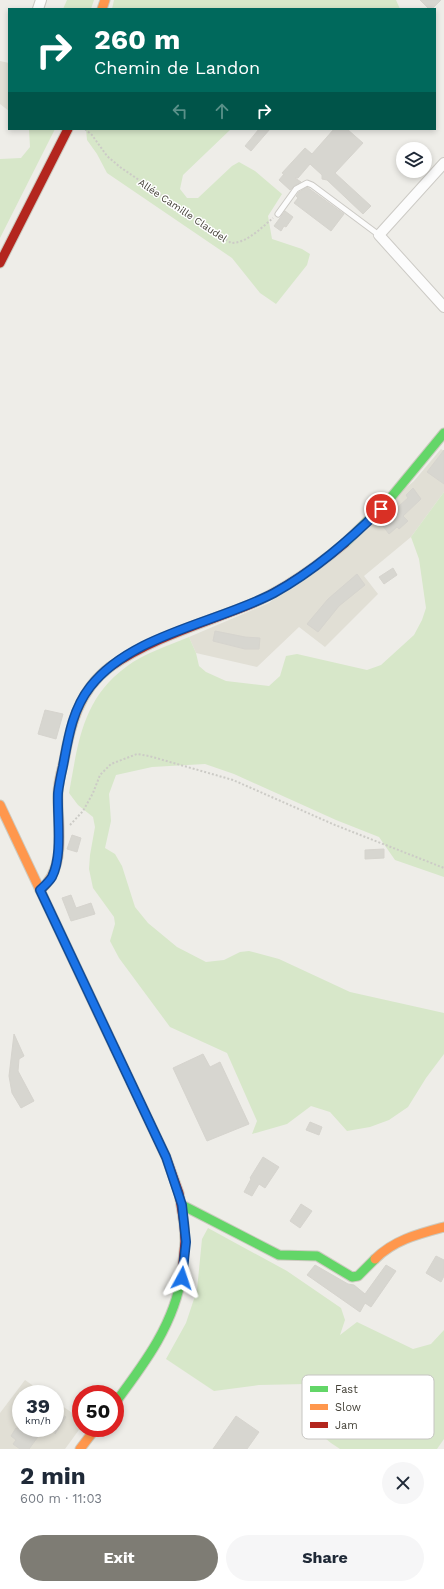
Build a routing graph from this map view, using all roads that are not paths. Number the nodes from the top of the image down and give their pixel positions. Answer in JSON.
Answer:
{"nodes":[{"id":1,"x":67,"y":130,"type":"edge"},
{"id":2,"x":444,"y":162,"type":"edge"},
{"id":3,"x":278,"y":214,"type":"road end"},
{"id":4,"x":379,"y":236,"type":"junction"},
{"id":5,"x":0,"y":263,"type":"edge"},
{"id":6,"x":444,"y":307,"type":"edge"},
{"id":7,"x":444,"y":433,"type":"edge"},
{"id":8,"x":0,"y":805,"type":"edge"},
{"id":9,"x":40,"y":890,"type":"junction"},
{"id":10,"x":182,"y":1205,"type":"junction"},
{"id":11,"x":444,"y":1227,"type":"edge"},
{"id":12,"x":124,"y":1390,"type":"edge"},
{"id":13,"x":89,"y":1437,"type":"edge"},
{"id":14,"x":80,"y":1449,"type":"edge"}],
"edges":[{"from":1,"to":5,"type":"street"},
{"from":2,"to":4,"type":"street"},
{"from":3,"to":4,"type":"lane"},
{"from":4,"to":6,"type":"street"},
{"from":7,"to":9,"type":"street"},
{"from":8,"to":9,"type":"street"},
{"from":9,"to":10,"type":"street"},
{"from":10,"to":11,"type":"street"},
{"from":10,"to":12,"type":"street"},
{"from":13,"to":14,"type":"street"}]}
